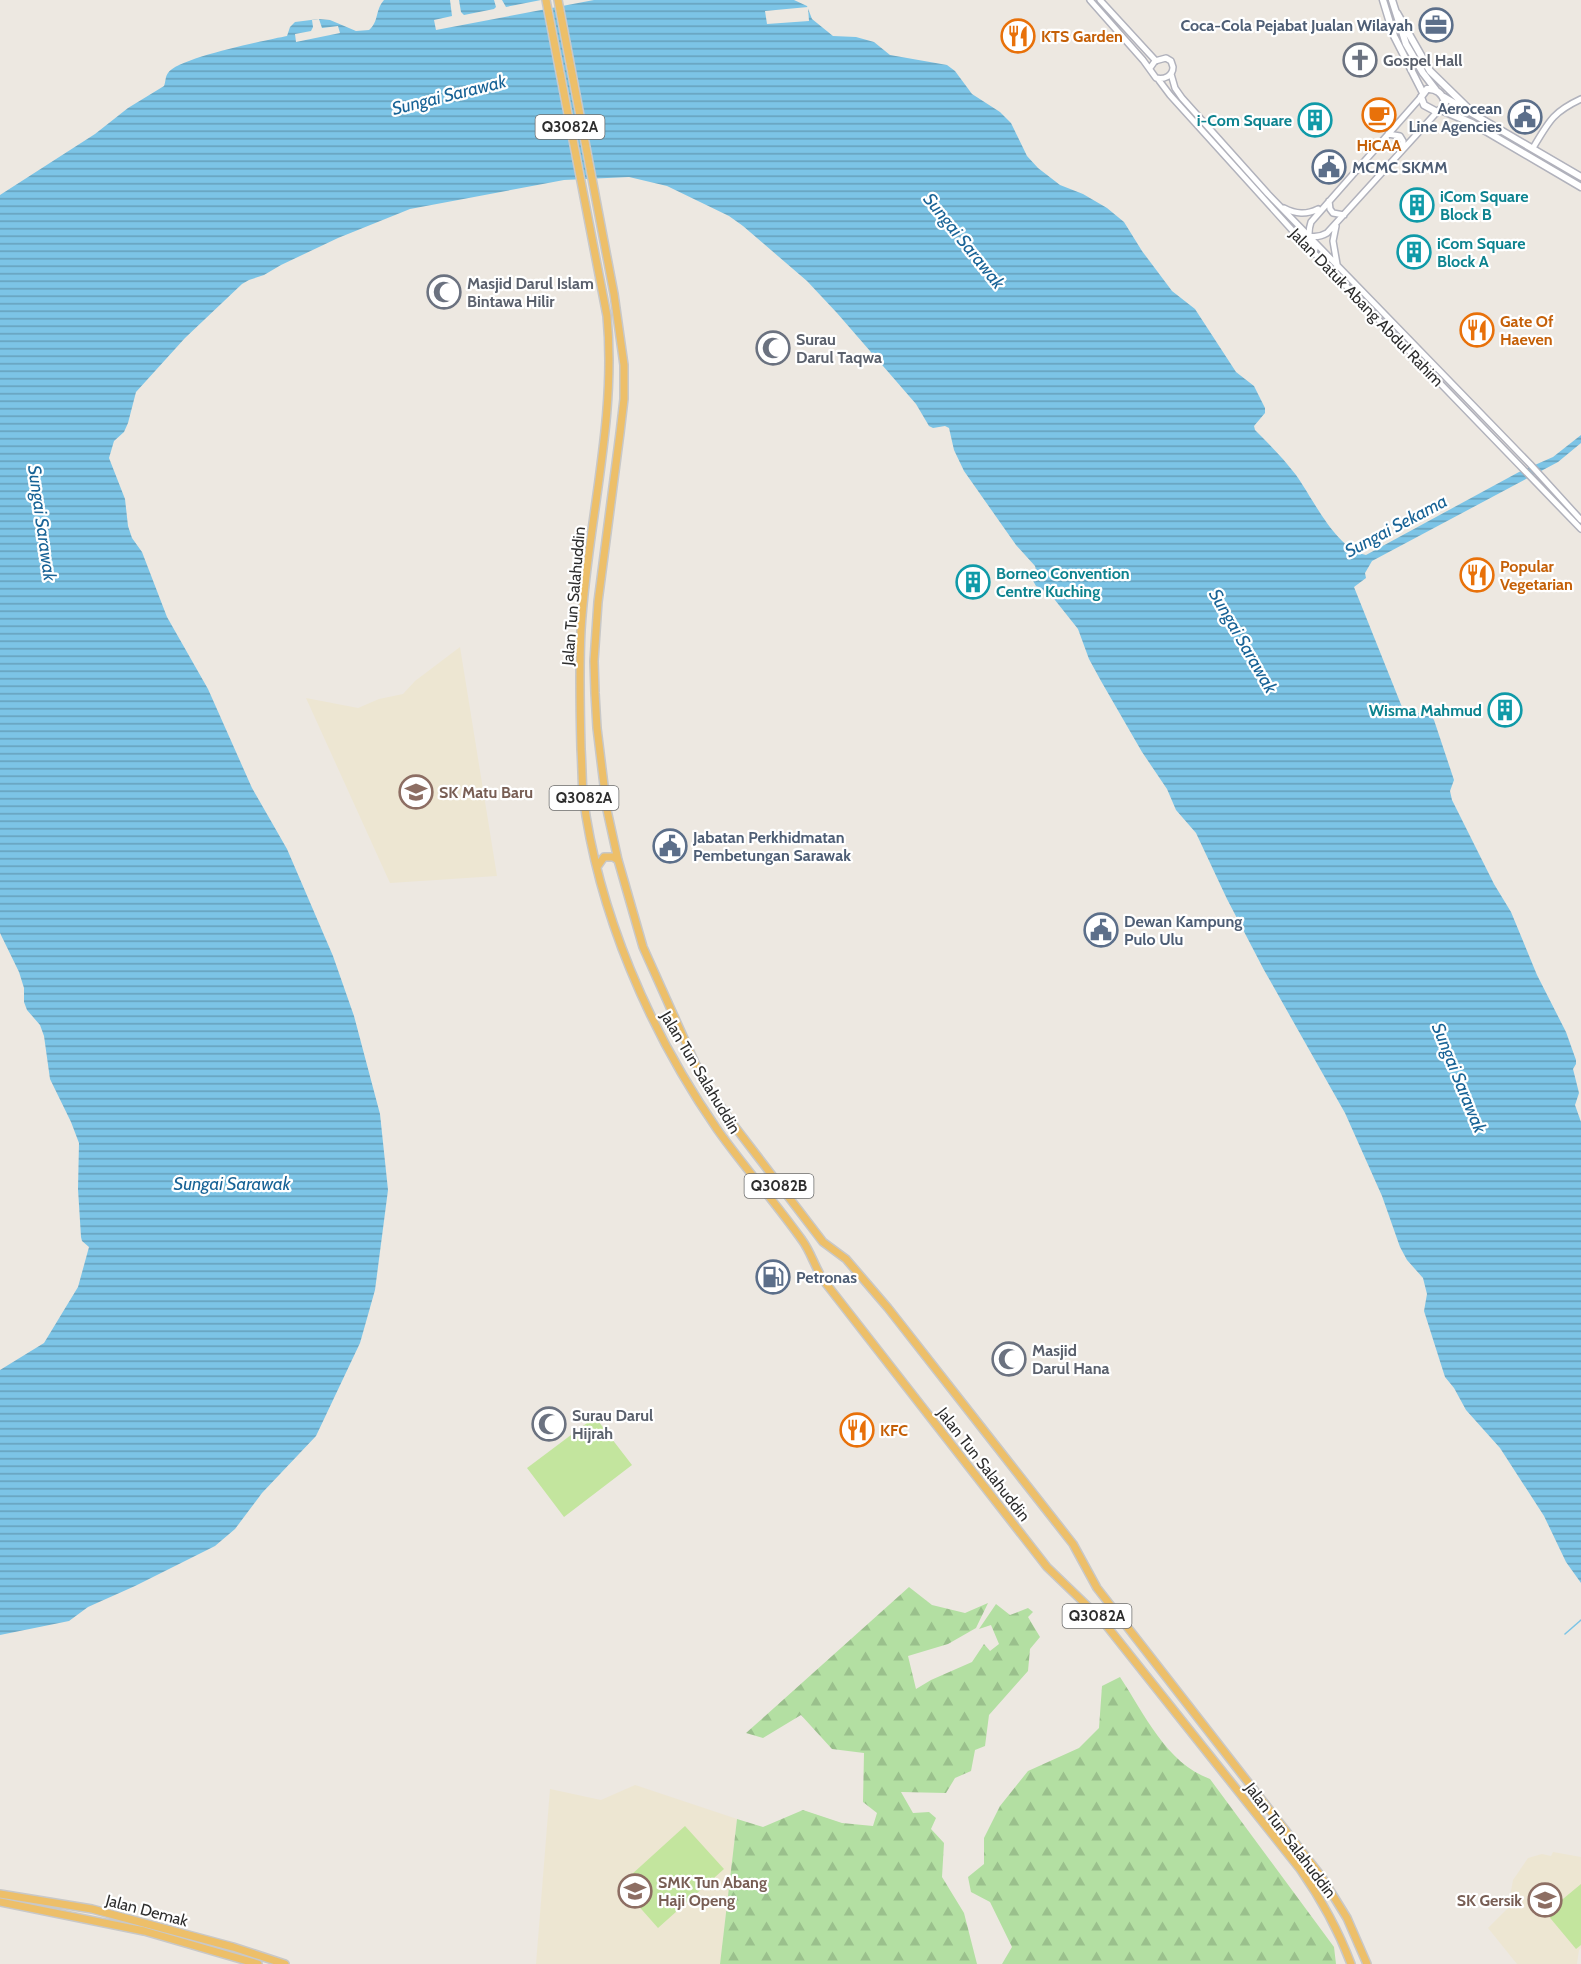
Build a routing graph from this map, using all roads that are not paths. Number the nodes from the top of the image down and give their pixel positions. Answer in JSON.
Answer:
{"nodes":[{"id":1,"x":546,"y":0,"type":"edge"},
{"id":2,"x":558,"y":0,"type":"edge"},
{"id":3,"x":1090,"y":0,"type":"edge"},
{"id":4,"x":1100,"y":0,"type":"edge"},
{"id":5,"x":1383,"y":0,"type":"edge"},
{"id":6,"x":1392,"y":0,"type":"edge"},
{"id":7,"x":1397,"y":13,"type":"junction"},
{"id":8,"x":1156,"y":61,"type":"junction"},
{"id":9,"x":1150,"y":68,"type":"junction"},
{"id":10,"x":1171,"y":74,"type":"junction"},
{"id":11,"x":1158,"y":79,"type":"junction"},
{"id":12,"x":1436,"y":90,"type":"junction"},
{"id":13,"x":1422,"y":95,"type":"junction"},
{"id":14,"x":1444,"y":97,"type":"junction"},
{"id":15,"x":1581,"y":99,"type":"edge"},
{"id":16,"x":1439,"y":111,"type":"junction"},
{"id":17,"x":1476,"y":116,"type":"junction"},
{"id":18,"x":1388,"y":134,"type":"junction"},
{"id":19,"x":1403,"y":148,"type":"junction"},
{"id":20,"x":1533,"y":148,"type":"junction"},
{"id":21,"x":1581,"y":177,"type":"edge"},
{"id":22,"x":1581,"y":187,"type":"edge"},
{"id":23,"x":1265,"y":199,"type":"junction"},
{"id":24,"x":1329,"y":200,"type":"junction"},
{"id":25,"x":1280,"y":206,"type":"junction"},
{"id":26,"x":1322,"y":208,"type":"junction"},
{"id":27,"x":1344,"y":215,"type":"junction"},
{"id":28,"x":1336,"y":225,"type":"junction"},
{"id":29,"x":1310,"y":236,"type":"junction"},
{"id":30,"x":1337,"y":264,"type":"junction"},
{"id":31,"x":1340,"y":278,"type":"junction"},
{"id":32,"x":1436,"y":367,"type":"junction"},
{"id":33,"x":1430,"y":373,"type":"junction"},
{"id":34,"x":1581,"y":520,"type":"edge"},
{"id":35,"x":1581,"y":529,"type":"edge"},
{"id":36,"x":618,"y":860,"type":"junction"},
{"id":37,"x":597,"y":867,"type":"junction"},
{"id":38,"x":0,"y":1894,"type":"edge"},
{"id":39,"x":0,"y":1902,"type":"edge"},
{"id":40,"x":258,"y":1964,"type":"edge"},
{"id":41,"x":285,"y":1964,"type":"edge"},
{"id":42,"x":1351,"y":1964,"type":"edge"},
{"id":43,"x":1367,"y":1964,"type":"edge"}],
"edges":[{"from":1,"to":37,"type":"highway","name":"Jalan Tun Salahuddin","number":"Q3082A"},
{"from":2,"to":36,"type":"highway","name":"Jalan Tun Salahuddin","number":"Q3082B"},
{"from":3,"to":9,"type":"street"},
{"from":4,"to":8,"type":"street"},
{"from":5,"to":13,"type":"main road"},
{"from":6,"to":7,"type":"main road"},
{"from":7,"to":12,"type":"main road"},
{"from":7,"to":17,"type":"main road"},
{"from":8,"to":9,"type":"street"},
{"from":8,"to":10,"type":"street"},
{"from":9,"to":11,"type":"street"},
{"from":10,"to":11,"type":"street"},
{"from":10,"to":25,"type":"street","name":"Jalan Datuk Abang Abdul Rahim"},
{"from":11,"to":23,"type":"street","name":"Jalan Datuk Abang Abdul Rahim"},
{"from":12,"to":13,"type":"main road"},
{"from":12,"to":14,"type":"main road"},
{"from":13,"to":16,"type":"main road"},
{"from":13,"to":18,"type":"street"},
{"from":14,"to":16,"type":"main road"},
{"from":14,"to":17,"type":"main road"},
{"from":15,"to":20,"type":"street"},
{"from":16,"to":19,"type":"street"},
{"from":16,"to":22,"type":"main road"},
{"from":17,"to":20,"type":"main road"},
{"from":18,"to":19,"type":"street"},
{"from":18,"to":24,"type":"street"},
{"from":19,"to":27,"type":"street"},
{"from":20,"to":21,"type":"main road"},
{"from":23,"to":29,"type":"street"},
{"from":23,"to":31,"type":"street","name":"Jalan Datuk Abang Abdul Rahim"},
{"from":24,"to":26,"type":"street"},
{"from":24,"to":27,"type":"street"},
{"from":25,"to":26,"type":"street"},
{"from":25,"to":29,"type":"street","name":"Jalan Datuk Abang Abdul Rahim"},
{"from":26,"to":29,"type":"street"},
{"from":27,"to":28,"type":"street"},
{"from":28,"to":29,"type":"street"},
{"from":28,"to":30,"type":"street"},
{"from":29,"to":30,"type":"street","name":"Jalan Datuk Abang Abdul Rahim"},
{"from":29,"to":31,"type":"street"},
{"from":30,"to":32,"type":"street","name":"Jalan Datuk Abang Abdul Rahim"},
{"from":31,"to":33,"type":"street","name":"Jalan Datuk Abang Abdul Rahim"},
{"from":32,"to":33,"type":"street"},
{"from":32,"to":34,"type":"street","name":"Jalan Datuk Abang Abdul Rahim"},
{"from":33,"to":35,"type":"street","name":"Jalan Datuk Abang Abdul Rahim"},
{"from":36,"to":37,"type":"highway"},
{"from":36,"to":43,"type":"highway","name":"Jalan Tun Salahuddin","number":"Q3082B"},
{"from":37,"to":42,"type":"highway","name":"Jalan Tun Salahuddin","number":"Q3082A"},
{"from":38,"to":41,"type":"highway","name":"Jalan Demak"},
{"from":39,"to":40,"type":"highway","name":"Jalan Demak"}]}
